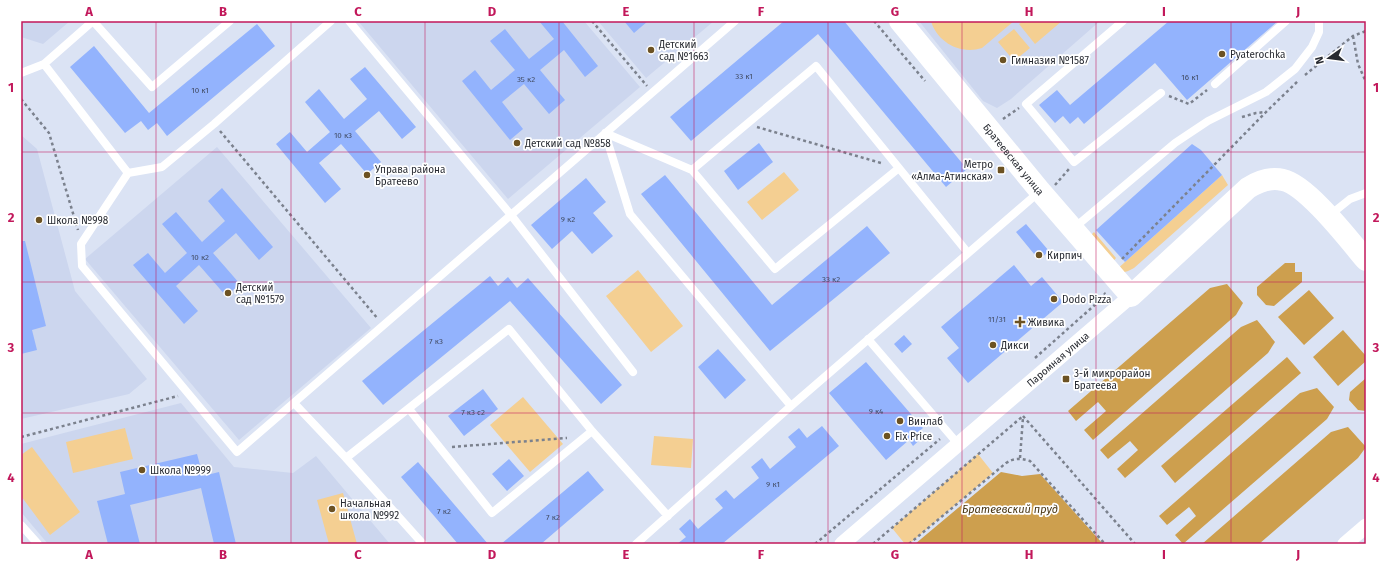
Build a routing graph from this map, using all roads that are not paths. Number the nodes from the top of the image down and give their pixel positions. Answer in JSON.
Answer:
{"nodes":[{"id":1,"x":230,"y":21,"type":"edge"},
{"id":2,"x":331,"y":21,"type":"edge"},
{"id":3,"x":349,"y":21,"type":"edge"},
{"id":4,"x":735,"y":21,"type":"edge"},
{"id":5,"x":900,"y":21,"type":"edge"},
{"id":6,"x":1123,"y":21,"type":"edge"},
{"id":7,"x":1286,"y":21,"type":"edge"},
{"id":8,"x":1319,"y":21,"type":"edge"},
{"id":9,"x":44,"y":64,"type":"junction"},
{"id":10,"x":21,"y":73,"type":"edge"},
{"id":11,"x":1215,"y":84,"type":"road end"},
{"id":12,"x":1161,"y":93,"type":"road end"},
{"id":13,"x":605,"y":133,"type":"junction"},
{"id":14,"x":899,"y":168,"type":"junction"},
{"id":15,"x":692,"y":170,"type":"junction"},
{"id":16,"x":128,"y":173,"type":"junction"},
{"id":17,"x":1045,"y":191,"type":"junction"},
{"id":18,"x":1366,"y":193,"type":"edge"},
{"id":19,"x":511,"y":215,"type":"junction"},
{"id":20,"x":1328,"y":217,"type":"junction"},
{"id":21,"x":1073,"y":229,"type":"junction"},
{"id":22,"x":968,"y":253,"type":"junction"},
{"id":23,"x":1366,"y":260,"type":"edge"},
{"id":24,"x":1131,"y":296,"type":"junction"},
{"id":25,"x":868,"y":339,"type":"junction"},
{"id":26,"x":633,"y":372,"type":"dead end"},
{"id":27,"x":294,"y":403,"type":"junction"},
{"id":28,"x":791,"y":406,"type":"junction"},
{"id":29,"x":409,"y":409,"type":"junction"},
{"id":30,"x":588,"y":433,"type":"junction"},
{"id":31,"x":958,"y":444,"type":"junction"},
{"id":32,"x":346,"y":458,"type":"junction"},
{"id":33,"x":668,"y":516,"type":"junction"},
{"id":34,"x":21,"y":525,"type":"edge"},
{"id":35,"x":1366,"y":526,"type":"edge"},
{"id":36,"x":38,"y":544,"type":"edge"},
{"id":37,"x":423,"y":544,"type":"edge"},
{"id":38,"x":636,"y":544,"type":"edge"},
{"id":39,"x":842,"y":544,"type":"edge"},
{"id":40,"x":1345,"y":544,"type":"edge"}],
"edges":[{"from":1,"to":9,"type":"lane"},
{"from":2,"to":16,"type":"lane"},
{"from":3,"to":19,"type":"lane"},
{"from":4,"to":13,"type":"lane"},
{"from":5,"to":17,"type":"street","name":"Братеевская улица"},
{"from":6,"to":12,"type":"lane"},
{"from":7,"to":11,"type":"lane"},
{"from":8,"to":21,"type":"lane"},
{"from":9,"to":10,"type":"lane"},
{"from":9,"to":16,"type":"lane"},
{"from":13,"to":15,"type":"lane"},
{"from":13,"to":19,"type":"lane"},
{"from":13,"to":28,"type":"lane"},
{"from":14,"to":15,"type":"lane"},
{"from":14,"to":15,"type":"lane"},
{"from":14,"to":22,"type":"lane"},
{"from":16,"to":27,"type":"lane"},
{"from":17,"to":21,"type":"street","name":"Братеевская улица"},
{"from":17,"to":22,"type":"lane"},
{"from":18,"to":20,"type":"lane"},
{"from":19,"to":26,"type":"lane"},
{"from":19,"to":27,"type":"lane"},
{"from":20,"to":23,"type":"street"},
{"from":20,"to":24,"type":"street","name":"Паромная улица"},
{"from":21,"to":24,"type":"street","name":"Братеевская улица"},
{"from":22,"to":25,"type":"lane"},
{"from":24,"to":31,"type":"street","name":"Паромная улица"},
{"from":25,"to":28,"type":"lane"},
{"from":25,"to":31,"type":"lane"},
{"from":27,"to":32,"type":"lane"},
{"from":28,"to":33,"type":"lane"},
{"from":29,"to":30,"type":"lane"},
{"from":29,"to":30,"type":"lane"},
{"from":29,"to":32,"type":"lane"},
{"from":30,"to":33,"type":"lane"},
{"from":31,"to":39,"type":"street","name":"Паромная улица"},
{"from":32,"to":37,"type":"lane"},
{"from":33,"to":38,"type":"lane"},
{"from":34,"to":36,"type":"lane"},
{"from":35,"to":40,"type":"street"}]}
